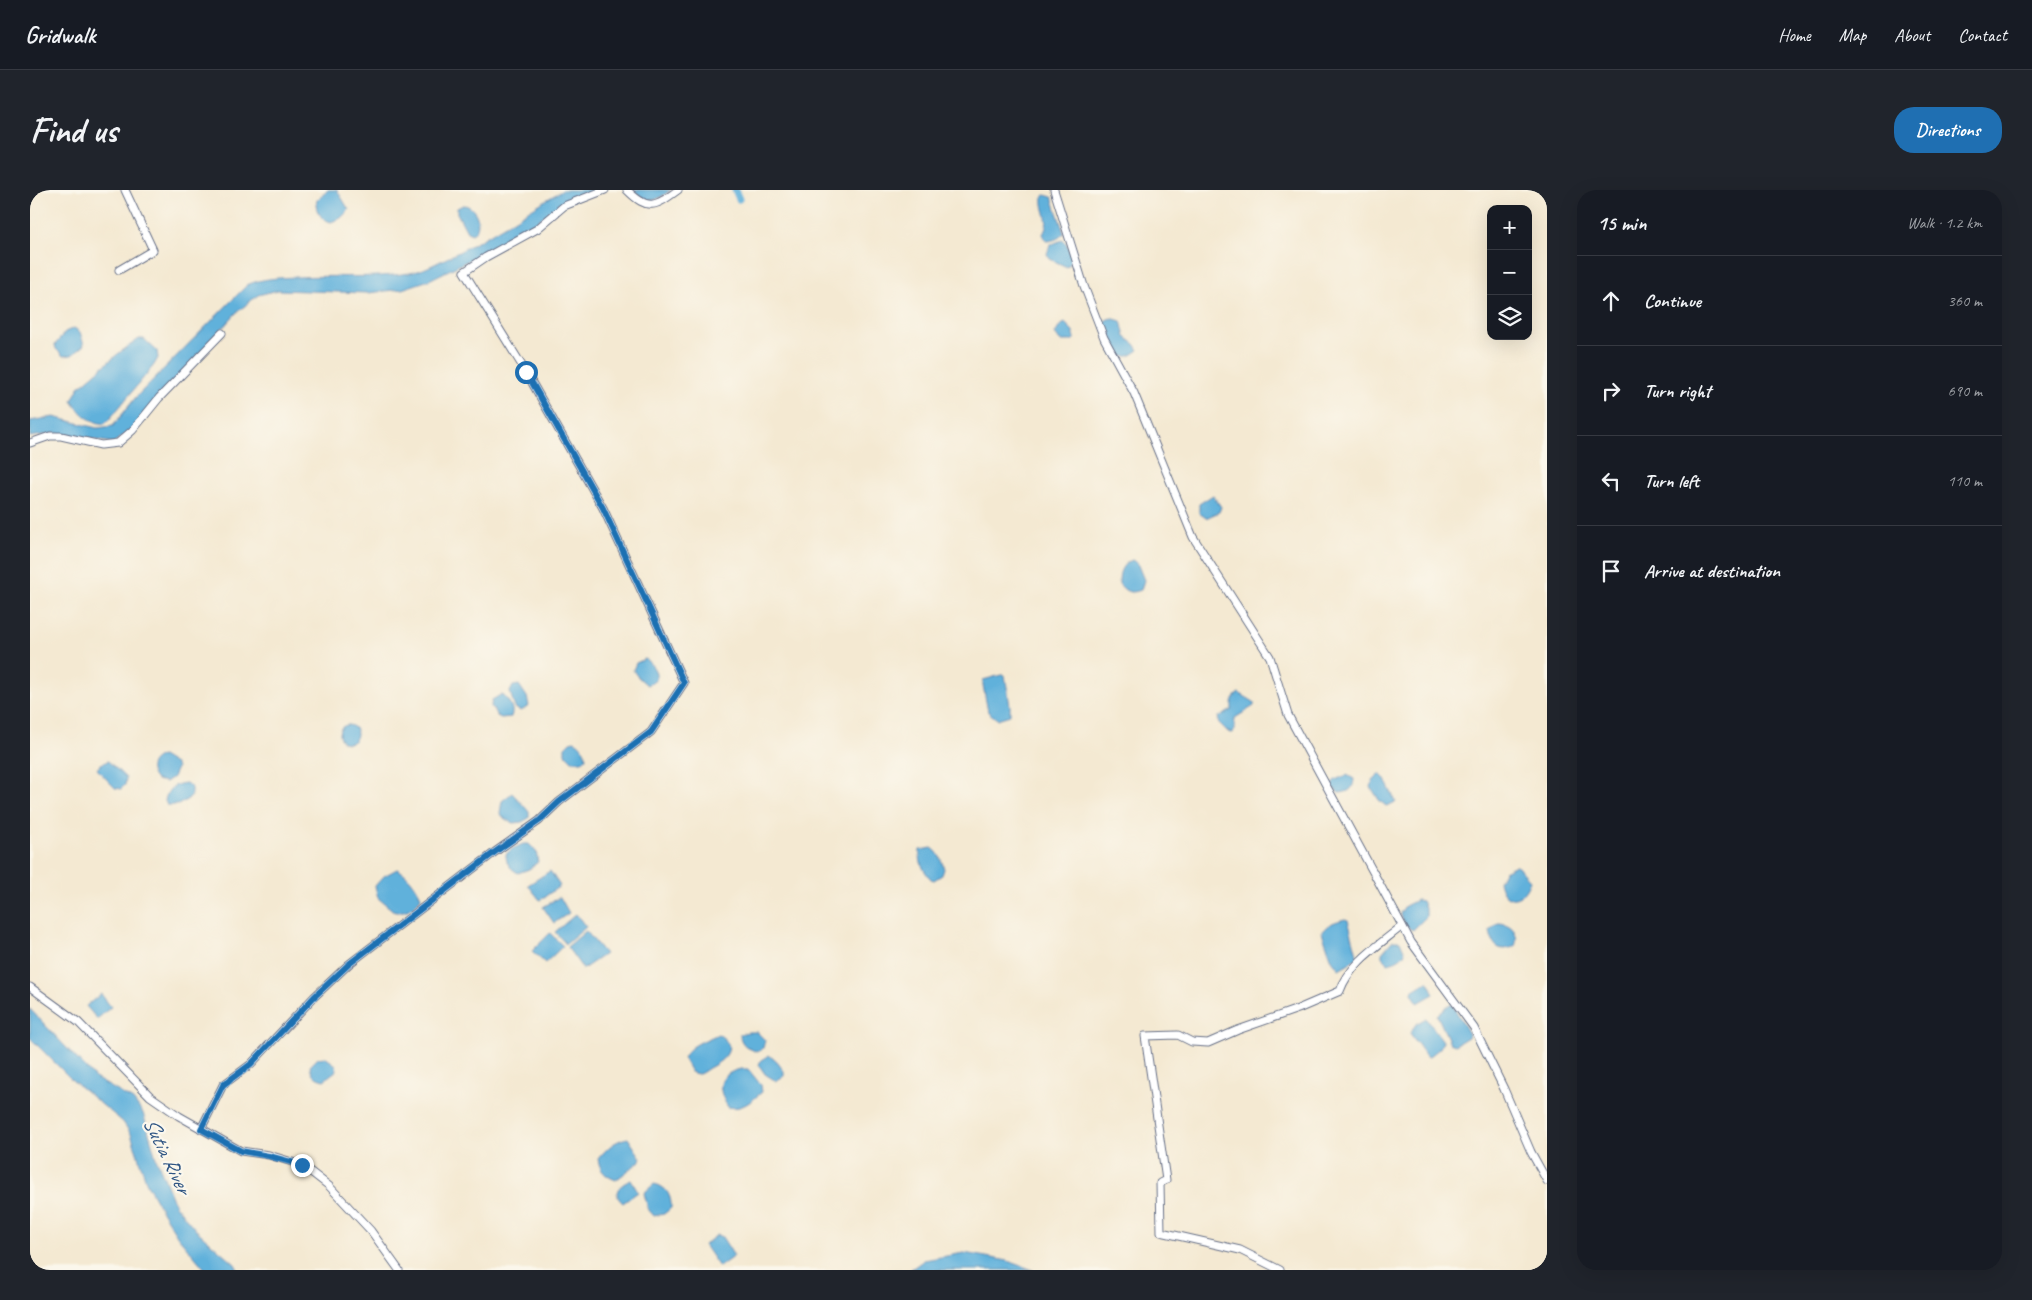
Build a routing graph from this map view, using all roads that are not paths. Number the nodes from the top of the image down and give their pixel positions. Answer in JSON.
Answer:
{"nodes":[{"id":1,"x":125,"y":190,"type":"edge"},
{"id":2,"x":605,"y":190,"type":"edge"},
{"id":3,"x":627,"y":190,"type":"edge"},
{"id":4,"x":678,"y":190,"type":"edge"},
{"id":5,"x":1054,"y":190,"type":"edge"},
{"id":6,"x":119,"y":270,"type":"dead end"},
{"id":7,"x":222,"y":334,"type":"dead end"},
{"id":8,"x":30,"y":443,"type":"edge"},
{"id":9,"x":1402,"y":926,"type":"junction"},
{"id":10,"x":30,"y":987,"type":"edge"},
{"id":11,"x":201,"y":1129,"type":"junction"},
{"id":12,"x":1547,"y":1181,"type":"edge"},
{"id":13,"x":399,"y":1270,"type":"edge"},
{"id":14,"x":1280,"y":1270,"type":"edge"}],
"edges":[{"from":1,"to":6,"type":"street"},
{"from":2,"to":11,"type":"street"},
{"from":3,"to":4,"type":"street"},
{"from":5,"to":9,"type":"street"},
{"from":7,"to":8,"type":"street"},
{"from":9,"to":12,"type":"street"},
{"from":9,"to":14,"type":"street"},
{"from":10,"to":11,"type":"street"},
{"from":11,"to":13,"type":"street"}]}
